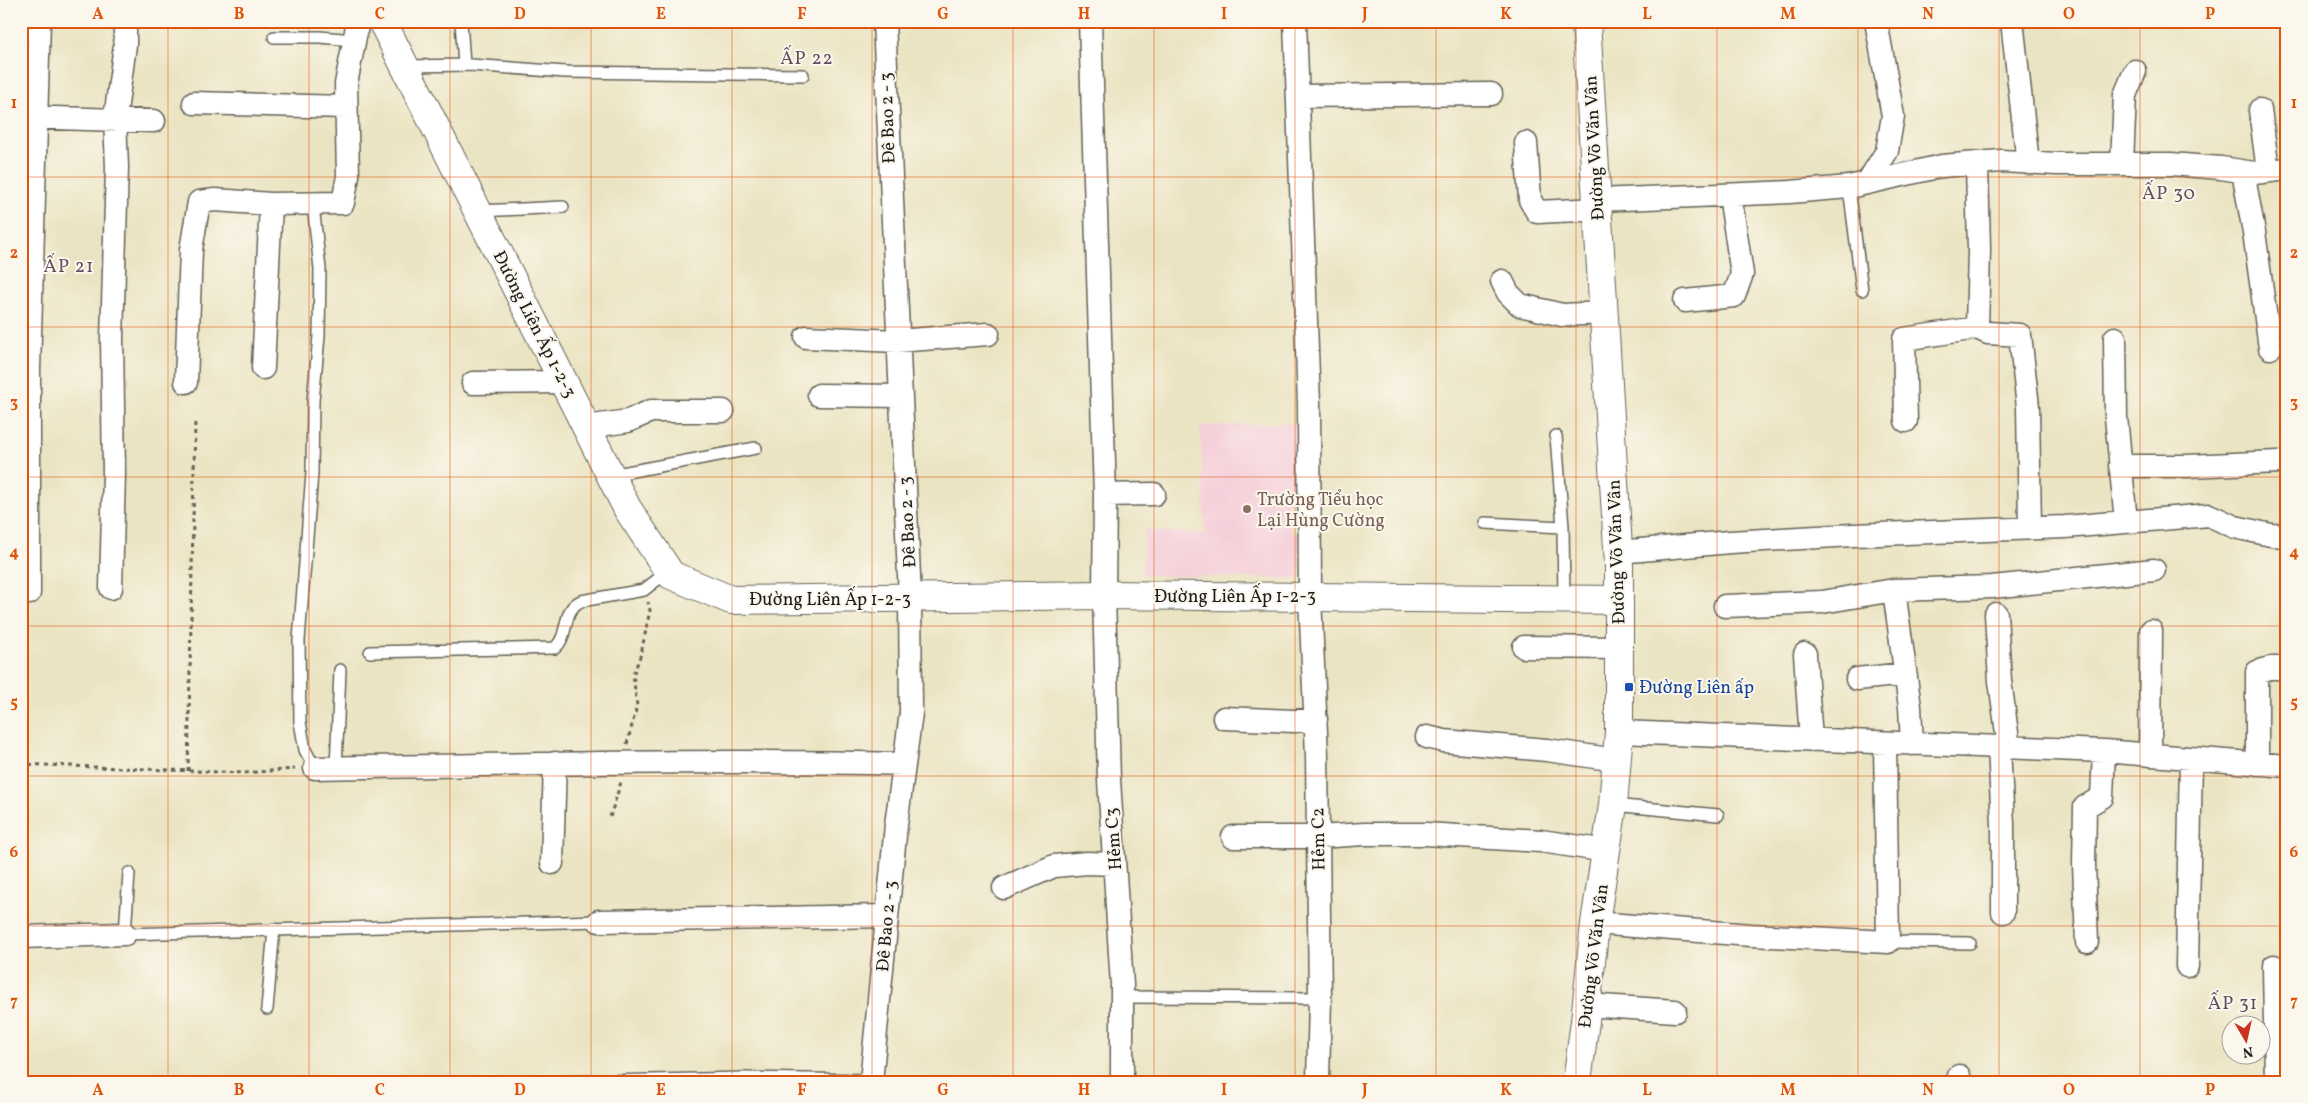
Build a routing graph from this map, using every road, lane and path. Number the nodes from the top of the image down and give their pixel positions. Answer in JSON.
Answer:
{"nodes":[{"id":1,"x":39,"y":21,"type":"edge"},
{"id":2,"x":125,"y":21,"type":"edge"},
{"id":3,"x":382,"y":21,"type":"edge"},
{"id":4,"x":461,"y":21,"type":"edge"},
{"id":5,"x":884,"y":21,"type":"edge"},
{"id":6,"x":1090,"y":21,"type":"edge"},
{"id":7,"x":1295,"y":21,"type":"edge"},
{"id":8,"x":1586,"y":21,"type":"edge"},
{"id":9,"x":1876,"y":21,"type":"edge"},
{"id":10,"x":2012,"y":21,"type":"edge"},
{"id":11,"x":355,"y":31,"type":"edge"},
{"id":12,"x":274,"y":37,"type":"dead end"},
{"id":13,"x":464,"y":65,"type":"junction"},
{"id":14,"x":404,"y":66,"type":"junction"},
{"id":15,"x":2134,"y":71,"type":"dead end"},
{"id":16,"x":803,"y":75,"type":"dead end"},
{"id":17,"x":1491,"y":94,"type":"dead end"},
{"id":18,"x":1298,"y":96,"type":"junction"},
{"id":19,"x":194,"y":103,"type":"dead end"},
{"id":20,"x":346,"y":107,"type":"junction"},
{"id":21,"x":2260,"y":110,"type":"dead end"},
{"id":22,"x":29,"y":117,"type":"edge"},
{"id":23,"x":115,"y":119,"type":"junction"},
{"id":24,"x":154,"y":120,"type":"dead end"},
{"id":25,"x":1526,"y":143,"type":"dead end"},
{"id":26,"x":1977,"y":163,"type":"junction"},
{"id":27,"x":2028,"y":163,"type":"junction"},
{"id":28,"x":2122,"y":163,"type":"junction"},
{"id":29,"x":2277,"y":170,"type":"edge"},
{"id":30,"x":2244,"y":172,"type":"junction"},
{"id":31,"x":1858,"y":185,"type":"junction"},
{"id":32,"x":1730,"y":195,"type":"junction"},
{"id":33,"x":271,"y":204,"type":"junction"},
{"id":34,"x":313,"y":204,"type":"junction"},
{"id":35,"x":1598,"y":205,"type":"junction"},
{"id":36,"x":563,"y":207,"type":"dead end"},
{"id":37,"x":477,"y":211,"type":"junction"},
{"id":38,"x":1502,"y":281,"type":"dead end"},
{"id":39,"x":1862,"y":290,"type":"dead end"},
{"id":40,"x":1685,"y":301,"type":"dead end"},
{"id":41,"x":1604,"y":313,"type":"junction"},
{"id":42,"x":26,"y":321,"type":"edge"},
{"id":43,"x":1977,"y":328,"type":"junction"},
{"id":44,"x":988,"y":334,"type":"dead end"},
{"id":45,"x":806,"y":337,"type":"dead end"},
{"id":46,"x":2115,"y":338,"type":"dead end"},
{"id":47,"x":898,"y":341,"type":"junction"},
{"id":48,"x":2270,"y":348,"type":"dead end"},
{"id":49,"x":263,"y":368,"type":"dead end"},
{"id":50,"x":186,"y":382,"type":"dead end"},
{"id":51,"x":564,"y":382,"type":"junction"},
{"id":52,"x":472,"y":383,"type":"dead end"},
{"id":53,"x":819,"y":394,"type":"dead end"},
{"id":54,"x":900,"y":396,"type":"junction"},
{"id":55,"x":724,"y":411,"type":"dead end"},
{"id":56,"x":195,"y":420,"type":"dead end"},
{"id":57,"x":1906,"y":421,"type":"dead end"},
{"id":58,"x":586,"y":427,"type":"junction"},
{"id":59,"x":1556,"y":436,"type":"dead end"},
{"id":60,"x":26,"y":437,"type":"edge"},
{"id":61,"x":756,"y":448,"type":"dead end"},
{"id":62,"x":2279,"y":462,"type":"dead end"},
{"id":63,"x":2120,"y":466,"type":"junction"},
{"id":64,"x":611,"y":475,"type":"junction"},
{"id":65,"x":1154,"y":494,"type":"dead end"},
{"id":66,"x":1105,"y":495,"type":"junction"},
{"id":67,"x":2126,"y":522,"type":"junction"},
{"id":68,"x":1484,"y":523,"type":"dead end"},
{"id":69,"x":1563,"y":527,"type":"junction"},
{"id":70,"x":2030,"y":528,"type":"junction"},
{"id":71,"x":2287,"y":536,"type":"edge"},
{"id":72,"x":1618,"y":552,"type":"junction"},
{"id":73,"x":2154,"y":570,"type":"dead end"},
{"id":74,"x":667,"y":572,"type":"junction"},
{"id":75,"x":111,"y":588,"type":"dead end"},
{"id":76,"x":644,"y":590,"type":"junction"},
{"id":77,"x":1894,"y":590,"type":"junction"},
{"id":78,"x":29,"y":593,"type":"dead end"},
{"id":79,"x":1104,"y":595,"type":"junction"},
{"id":80,"x":1310,"y":597,"type":"junction"},
{"id":81,"x":910,"y":598,"type":"junction"},
{"id":82,"x":1564,"y":599,"type":"junction"},
{"id":83,"x":1619,"y":600,"type":"junction"},
{"id":84,"x":1725,"y":606,"type":"dead end"},
{"id":85,"x":1996,"y":614,"type":"dead end"},
{"id":86,"x":2151,"y":631,"type":"dead end"},
{"id":87,"x":1524,"y":647,"type":"dead end"},
{"id":88,"x":1619,"y":648,"type":"junction"},
{"id":89,"x":370,"y":652,"type":"dead end"},
{"id":90,"x":1806,"y":654,"type":"dead end"},
{"id":91,"x":2287,"y":668,"type":"edge"},
{"id":92,"x":340,"y":670,"type":"dead end"},
{"id":93,"x":1904,"y":674,"type":"junction"},
{"id":94,"x":1857,"y":679,"type":"dead end"},
{"id":95,"x":1224,"y":718,"type":"dead end"},
{"id":96,"x":1316,"y":719,"type":"junction"},
{"id":97,"x":1619,"y":732,"type":"junction"},
{"id":98,"x":1427,"y":737,"type":"dead end"},
{"id":99,"x":1811,"y":740,"type":"junction"},
{"id":100,"x":1885,"y":743,"type":"junction"},
{"id":101,"x":1912,"y":744,"type":"junction"},
{"id":102,"x":2004,"y":748,"type":"junction"},
{"id":103,"x":2104,"y":751,"type":"junction"},
{"id":104,"x":2150,"y":755,"type":"junction"},
{"id":105,"x":2191,"y":759,"type":"junction"},
{"id":106,"x":1616,"y":760,"type":"junction"},
{"id":107,"x":555,"y":763,"type":"junction"},
{"id":108,"x":623,"y":763,"type":"junction"},
{"id":109,"x":21,"y":764,"type":"edge"},
{"id":110,"x":904,"y":764,"type":"junction"},
{"id":111,"x":2257,"y":764,"type":"junction"},
{"id":112,"x":2287,"y":766,"type":"edge"},
{"id":113,"x":326,"y":768,"type":"junction"},
{"id":114,"x":188,"y":771,"type":"junction"},
{"id":115,"x":1613,"y":806,"type":"junction"},
{"id":116,"x":1718,"y":815,"type":"dead end"},
{"id":117,"x":610,"y":817,"type":"dead end"},
{"id":118,"x":1233,"y":837,"type":"dead end"},
{"id":119,"x":1318,"y":837,"type":"junction"},
{"id":120,"x":1607,"y":851,"type":"junction"},
{"id":121,"x":552,"y":863,"type":"dead end"},
{"id":122,"x":1114,"y":864,"type":"junction"},
{"id":123,"x":130,"y":873,"type":"dead end"},
{"id":124,"x":1004,"y":888,"type":"dead end"},
{"id":125,"x":2002,"y":912,"type":"dead end"},
{"id":126,"x":887,"y":916,"type":"junction"},
{"id":127,"x":599,"y":921,"type":"joint"},
{"id":128,"x":1595,"y":923,"type":"junction"},
{"id":129,"x":274,"y":929,"type":"junction"},
{"id":130,"x":125,"y":934,"type":"junction"},
{"id":131,"x":21,"y":937,"type":"edge"},
{"id":132,"x":1888,"y":942,"type":"junction"},
{"id":133,"x":2087,"y":942,"type":"dead end"},
{"id":134,"x":1970,"y":943,"type":"dead end"},
{"id":135,"x":2187,"y":966,"type":"dead end"},
{"id":136,"x":2274,"y":966,"type":"dead end"},
{"id":137,"x":1122,"y":997,"type":"junction"},
{"id":138,"x":1320,"y":998,"type":"junction"},
{"id":139,"x":1587,"y":1005,"type":"junction"},
{"id":140,"x":267,"y":1009,"type":"dead end"},
{"id":141,"x":1675,"y":1011,"type":"dead end"},
{"id":142,"x":871,"y":1081,"type":"edge"},
{"id":143,"x":557,"y":1082,"type":"edge"},
{"id":144,"x":1122,"y":1082,"type":"edge"},
{"id":145,"x":1318,"y":1082,"type":"edge"},
{"id":146,"x":1577,"y":1082,"type":"edge"},
{"id":147,"x":2276,"y":1082,"type":"edge"}],
"edges":[{"from":1,"to":22,"type":"street"},
{"from":2,"to":23,"type":"street"},
{"from":3,"to":14,"type":"street","name":"Đường Liên Ấp 1-2-3"},
{"from":4,"to":13,"type":"lane"},
{"from":5,"to":47,"type":"street","name":"Đê Bao 2 - 3"},
{"from":6,"to":66,"type":"street","name":"Hẻm C3"},
{"from":7,"to":18,"type":"street","name":"Hẻm C2"},
{"from":8,"to":35,"type":"street","name":"Đường Võ Văn Vân"},
{"from":9,"to":31,"type":"street"},
{"from":10,"to":27,"type":"street"},
{"from":11,"to":12,"type":"lane"},
{"from":11,"to":20,"type":"street"},
{"from":13,"to":14,"type":"lane"},
{"from":13,"to":16,"type":"lane"},
{"from":14,"to":37,"type":"street","name":"Đường Liên Ấp 1-2-3"},
{"from":15,"to":28,"type":"street"},
{"from":17,"to":18,"type":"street"},
{"from":18,"to":80,"type":"street","name":"Hẻm C2"},
{"from":19,"to":20,"type":"street"},
{"from":20,"to":34,"type":"street"},
{"from":21,"to":29,"type":"street"},
{"from":22,"to":23,"type":"street"},
{"from":22,"to":42,"type":"street"},
{"from":23,"to":24,"type":"street"},
{"from":23,"to":75,"type":"street"},
{"from":25,"to":35,"type":"street"},
{"from":26,"to":27,"type":"street"},
{"from":26,"to":31,"type":"street"},
{"from":26,"to":43,"type":"street"},
{"from":27,"to":28,"type":"street"},
{"from":28,"to":30,"type":"street"},
{"from":29,"to":30,"type":"street"},
{"from":30,"to":48,"type":"street"},
{"from":31,"to":32,"type":"street"},
{"from":31,"to":39,"type":"lane"},
{"from":32,"to":35,"type":"street"},
{"from":32,"to":40,"type":"street"},
{"from":33,"to":34,"type":"street"},
{"from":33,"to":49,"type":"street"},
{"from":33,"to":50,"type":"street"},
{"from":34,"to":113,"type":"lane"},
{"from":35,"to":41,"type":"street","name":"Đường Võ Văn Vân"},
{"from":36,"to":37,"type":"lane"},
{"from":37,"to":51,"type":"street","name":"Đường Liên Ấp 1-2-3"},
{"from":38,"to":41,"type":"street"},
{"from":41,"to":72,"type":"street","name":"Đường Võ Văn Vân"},
{"from":42,"to":60,"type":"street"},
{"from":43,"to":57,"type":"street"},
{"from":43,"to":70,"type":"street"},
{"from":44,"to":47,"type":"street"},
{"from":45,"to":47,"type":"street"},
{"from":46,"to":63,"type":"street"},
{"from":47,"to":54,"type":"street","name":"Đê Bao 2 - 3"},
{"from":51,"to":52,"type":"street"},
{"from":51,"to":58,"type":"street","name":"Đường Liên Ấp 1-2-3"},
{"from":53,"to":54,"type":"street"},
{"from":54,"to":81,"type":"street","name":"Đê Bao 2 - 3"},
{"from":55,"to":58,"type":"street"},
{"from":56,"to":114,"type":"path"},
{"from":58,"to":64,"type":"street","name":"Đường Liên Ấp 1-2-3"},
{"from":59,"to":69,"type":"lane"},
{"from":60,"to":78,"type":"street"},
{"from":61,"to":64,"type":"lane"},
{"from":62,"to":63,"type":"street"},
{"from":63,"to":67,"type":"street"},
{"from":64,"to":74,"type":"street","name":"Đường Liên Ấp 1-2-3"},
{"from":65,"to":66,"type":"street"},
{"from":66,"to":79,"type":"street","name":"Hẻm C3"},
{"from":67,"to":70,"type":"street"},
{"from":67,"to":71,"type":"street"},
{"from":68,"to":69,"type":"lane"},
{"from":69,"to":82,"type":"lane"},
{"from":70,"to":72,"type":"street"},
{"from":72,"to":83,"type":"street","name":"Đường Võ Văn Vân"},
{"from":73,"to":77,"type":"street"},
{"from":74,"to":76,"type":"lane"},
{"from":74,"to":81,"type":"street","name":"Đường Liên Ấp 1-2-3"},
{"from":76,"to":89,"type":"lane"},
{"from":76,"to":108,"type":"path"},
{"from":77,"to":84,"type":"street"},
{"from":77,"to":93,"type":"street"},
{"from":79,"to":80,"type":"street","name":"Đường Liên Ấp 1-2-3"},
{"from":79,"to":81,"type":"street","name":"Đường Liên Ấp 1-2-3"},
{"from":79,"to":122,"type":"street","name":"Hẻm C3"},
{"from":80,"to":82,"type":"street","name":"Đường Liên Ấp 1-2-3"},
{"from":80,"to":96,"type":"street","name":"Hẻm C2"},
{"from":81,"to":110,"type":"street","name":"Đê Bao 2 - 3"},
{"from":82,"to":83,"type":"street","name":"Đường Liên Ấp 1-2-3"},
{"from":83,"to":88,"type":"street","name":"Đường Võ Văn Vân"},
{"from":85,"to":102,"type":"street"},
{"from":86,"to":104,"type":"street"},
{"from":87,"to":88,"type":"street"},
{"from":88,"to":97,"type":"street","name":"Đường Võ Văn Vân"},
{"from":90,"to":99,"type":"street"},
{"from":91,"to":111,"type":"street"},
{"from":92,"to":113,"type":"lane"},
{"from":93,"to":94,"type":"street"},
{"from":93,"to":101,"type":"street"},
{"from":95,"to":96,"type":"street"},
{"from":96,"to":119,"type":"street","name":"Hẻm C2"},
{"from":97,"to":99,"type":"street"},
{"from":97,"to":106,"type":"street","name":"Đường Võ Văn Vân"},
{"from":98,"to":106,"type":"street"},
{"from":99,"to":100,"type":"street"},
{"from":100,"to":101,"type":"street"},
{"from":100,"to":132,"type":"street"},
{"from":101,"to":102,"type":"street"},
{"from":102,"to":103,"type":"street"},
{"from":102,"to":125,"type":"street"},
{"from":103,"to":104,"type":"street"},
{"from":103,"to":133,"type":"street"},
{"from":104,"to":105,"type":"street"},
{"from":105,"to":111,"type":"street"},
{"from":105,"to":135,"type":"street"},
{"from":106,"to":115,"type":"street","name":"Đường Võ Văn Vân"},
{"from":107,"to":108,"type":"street"},
{"from":107,"to":113,"type":"street"},
{"from":107,"to":121,"type":"street"},
{"from":108,"to":110,"type":"street"},
{"from":108,"to":117,"type":"path"},
{"from":109,"to":114,"type":"path"},
{"from":110,"to":126,"type":"street","name":"Đê Bao 2 - 3"},
{"from":111,"to":112,"type":"street"},
{"from":113,"to":114,"type":"path"},
{"from":115,"to":116,"type":"lane"},
{"from":115,"to":120,"type":"street","name":"Đường Võ Văn Vân"},
{"from":118,"to":119,"type":"street"},
{"from":119,"to":120,"type":"street"},
{"from":119,"to":138,"type":"street","name":"Hẻm C2"},
{"from":120,"to":128,"type":"street","name":"Đường Võ Văn Vân"},
{"from":122,"to":124,"type":"street"},
{"from":122,"to":137,"type":"street","name":"Hẻm C3"},
{"from":123,"to":130,"type":"lane"},
{"from":126,"to":127,"type":"street"},
{"from":126,"to":142,"type":"street","name":"Đê Bao 2 - 3"},
{"from":127,"to":129,"type":"lane"},
{"from":128,"to":132,"type":"street"},
{"from":128,"to":139,"type":"street","name":"Đường Võ Văn Vân"},
{"from":129,"to":130,"type":"lane"},
{"from":129,"to":140,"type":"lane"},
{"from":130,"to":131,"type":"street"},
{"from":132,"to":134,"type":"lane"},
{"from":136,"to":147,"type":"street"},
{"from":137,"to":138,"type":"lane"},
{"from":137,"to":144,"type":"street","name":"Hẻm C3"},
{"from":138,"to":145,"type":"street","name":"Hẻm C2"},
{"from":139,"to":141,"type":"street"},
{"from":139,"to":146,"type":"street","name":"Đường Võ Văn Vân"},
{"from":142,"to":143,"type":"lane"}]}
